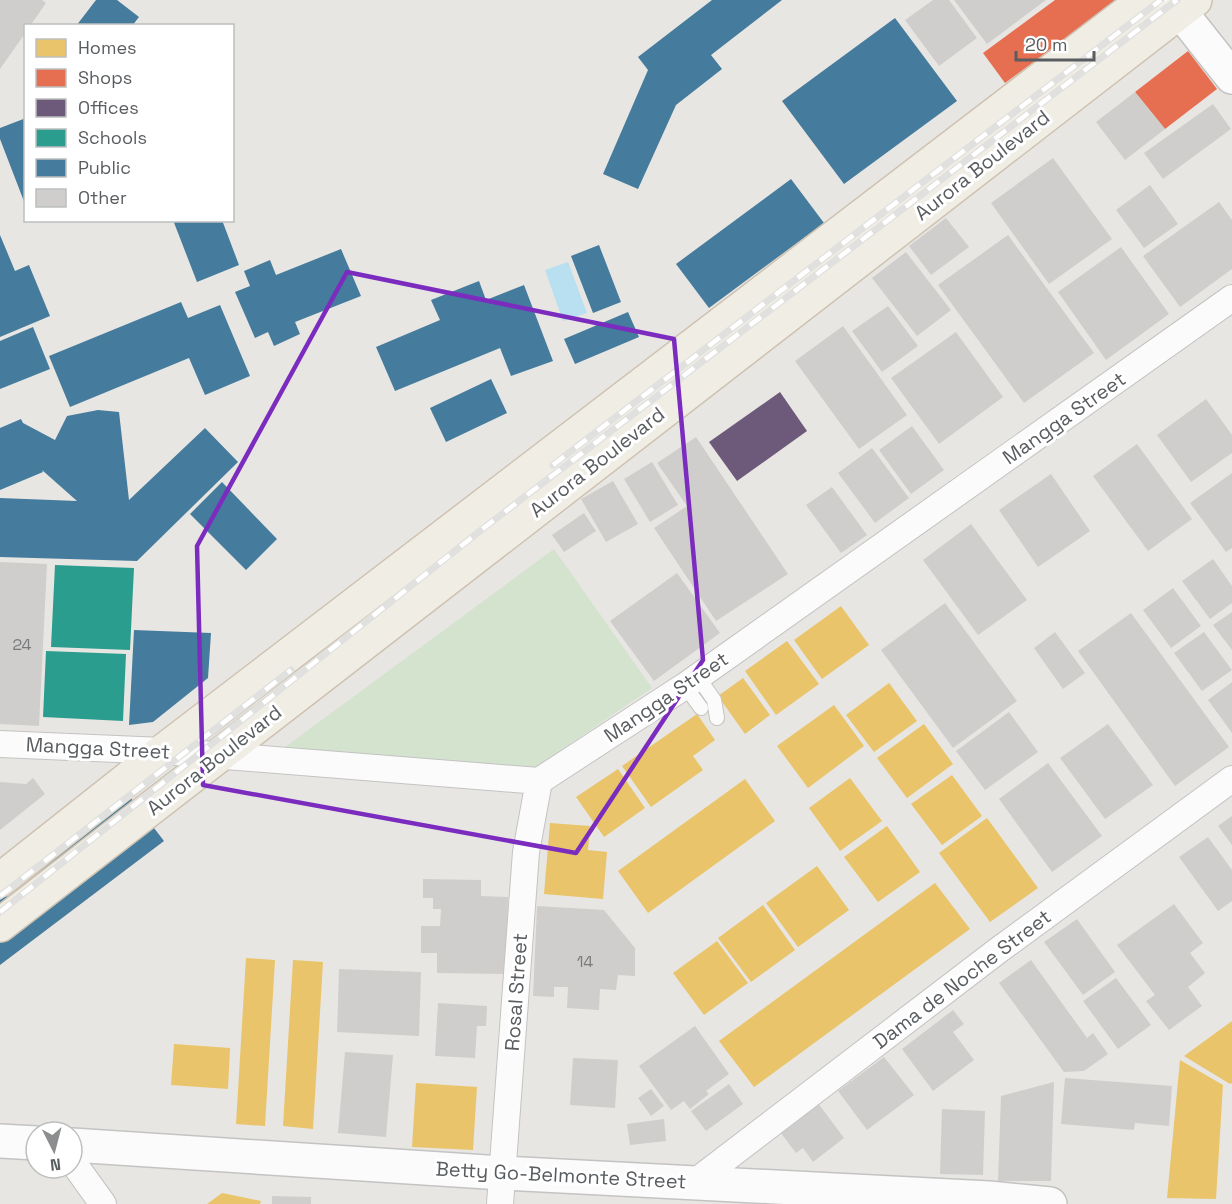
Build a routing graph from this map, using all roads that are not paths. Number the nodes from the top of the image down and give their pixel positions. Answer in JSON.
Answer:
{"nodes":[{"id":1,"x":1144,"y":0,"type":"edge"},
{"id":2,"x":1182,"y":4,"type":"edge"},
{"id":3,"x":1232,"y":78,"type":"edge"},
{"id":4,"x":1232,"y":298,"type":"edge"},
{"id":5,"x":692,"y":681,"type":"junction"},
{"id":6,"x":701,"y":708,"type":"dead end"},
{"id":7,"x":717,"y":718,"type":"dead end"},
{"id":8,"x":0,"y":744,"type":"edge"},
{"id":9,"x":163,"y":751,"type":"junction"},
{"id":10,"x":219,"y":756,"type":"junction"},
{"id":11,"x":1232,"y":778,"type":"edge"},
{"id":12,"x":539,"y":781,"type":"junction"},
{"id":13,"x":0,"y":880,"type":"edge"},
{"id":14,"x":0,"y":925,"type":"edge"},
{"id":15,"x":0,"y":1141,"type":"edge"},
{"id":16,"x":24,"y":1142,"type":"edge"},
{"id":17,"x":84,"y":1146,"type":"edge"},
{"id":18,"x":84,"y":1178,"type":"edge"},
{"id":19,"x":695,"y":1182,"type":"junction"},
{"id":20,"x":501,"y":1189,"type":"edge"},
{"id":21,"x":103,"y":1204,"type":"edge"},
{"id":22,"x":1050,"y":1204,"type":"edge"}],
"edges":[{"from":1,"to":9,"type":"main road","name":"Aurora Boulevard"},
{"from":2,"to":3,"type":"street"},
{"from":2,"to":10,"type":"main road","name":"Aurora Boulevard"},
{"from":4,"to":5,"type":"street","name":"Mangga Street"},
{"from":5,"to":6,"type":"lane"},
{"from":5,"to":7,"type":"lane"},
{"from":5,"to":12,"type":"street","name":"Mangga Street"},
{"from":8,"to":9,"type":"street","name":"Mangga Street"},
{"from":9,"to":10,"type":"street","name":"Mangga Street"},
{"from":9,"to":13,"type":"main road","name":"Aurora Boulevard"},
{"from":10,"to":12,"type":"street","name":"Mangga Street"},
{"from":10,"to":14,"type":"main road","name":"Aurora Boulevard"},
{"from":11,"to":19,"type":"street","name":"Dama de Noche Street"},
{"from":12,"to":20,"type":"street","name":"Rosal Street"},
{"from":15,"to":16,"type":"street"},
{"from":17,"to":20,"type":"street","name":"Betty Go-Belmonte Street"},
{"from":18,"to":21,"type":"street"},
{"from":19,"to":20,"type":"street","name":"Betty Go-Belmonte Street"},
{"from":19,"to":22,"type":"street","name":"Betty Go-Belmonte Street"}]}
